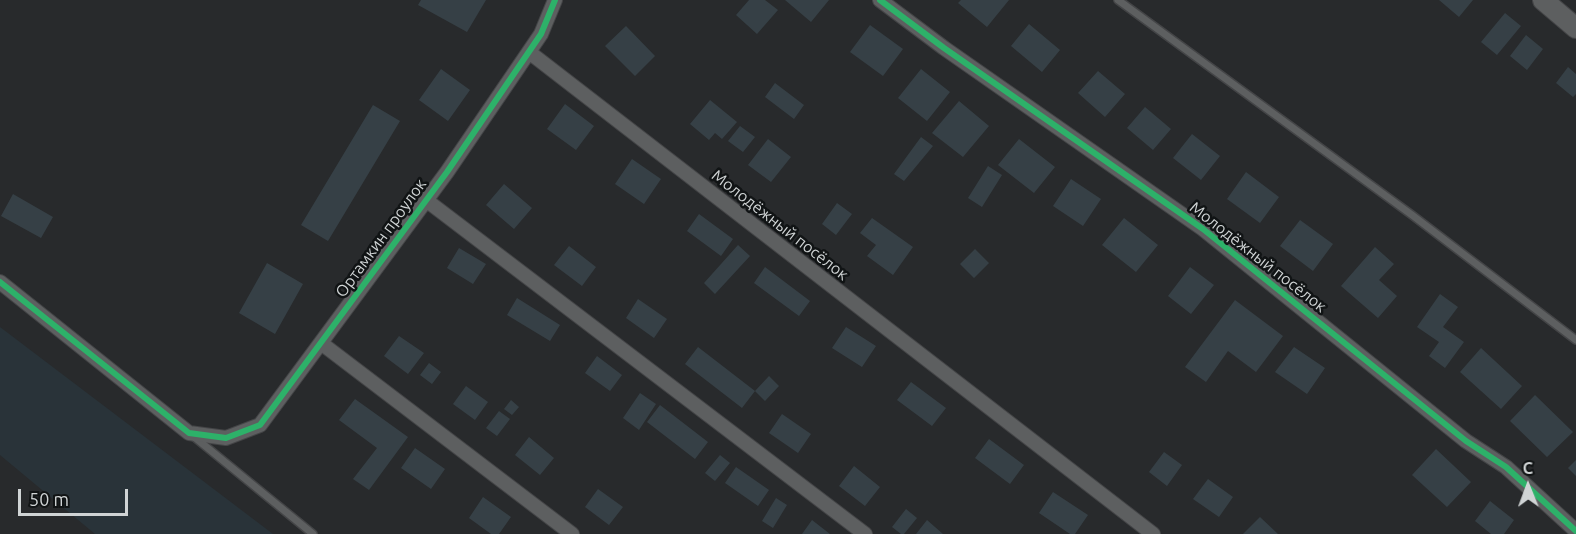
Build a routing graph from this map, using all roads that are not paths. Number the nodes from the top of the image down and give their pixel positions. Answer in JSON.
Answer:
{"nodes":[{"id":1,"x":555,"y":0,"type":"edge"},
{"id":2,"x":880,"y":0,"type":"edge"},
{"id":3,"x":1118,"y":0,"type":"edge"},
{"id":4,"x":1543,"y":0,"type":"edge"},
{"id":5,"x":1576,"y":28,"type":"edge"},
{"id":6,"x":529,"y":52,"type":"junction"},
{"id":7,"x":426,"y":200,"type":"junction"},
{"id":8,"x":0,"y":282,"type":"edge"},
{"id":9,"x":1576,"y":340,"type":"edge"},
{"id":10,"x":321,"y":343,"type":"junction"},
{"id":11,"x":189,"y":433,"type":"junction"},
{"id":12,"x":1576,"y":531,"type":"edge"},
{"id":13,"x":313,"y":534,"type":"edge"},
{"id":14,"x":573,"y":534,"type":"edge"},
{"id":15,"x":865,"y":534,"type":"edge"},
{"id":16,"x":1153,"y":534,"type":"edge"}],
"edges":[{"from":1,"to":6,"type":"street","name":"Ортамкин проулок"},
{"from":2,"to":12,"type":"street","name":"Молодёжный посёлок"},
{"from":3,"to":9,"type":"lane"},
{"from":4,"to":5,"type":"street"},
{"from":6,"to":7,"type":"street","name":"Ортамкин проулок"},
{"from":6,"to":16,"type":"street","name":"Молодёжный посёлок"},
{"from":7,"to":10,"type":"street","name":"Ортамкин проулок"},
{"from":7,"to":15,"type":"street"},
{"from":8,"to":11,"type":"street"},
{"from":10,"to":11,"type":"street","name":"Ортамкин проулок"},
{"from":10,"to":14,"type":"street"},
{"from":11,"to":13,"type":"lane"}]}
